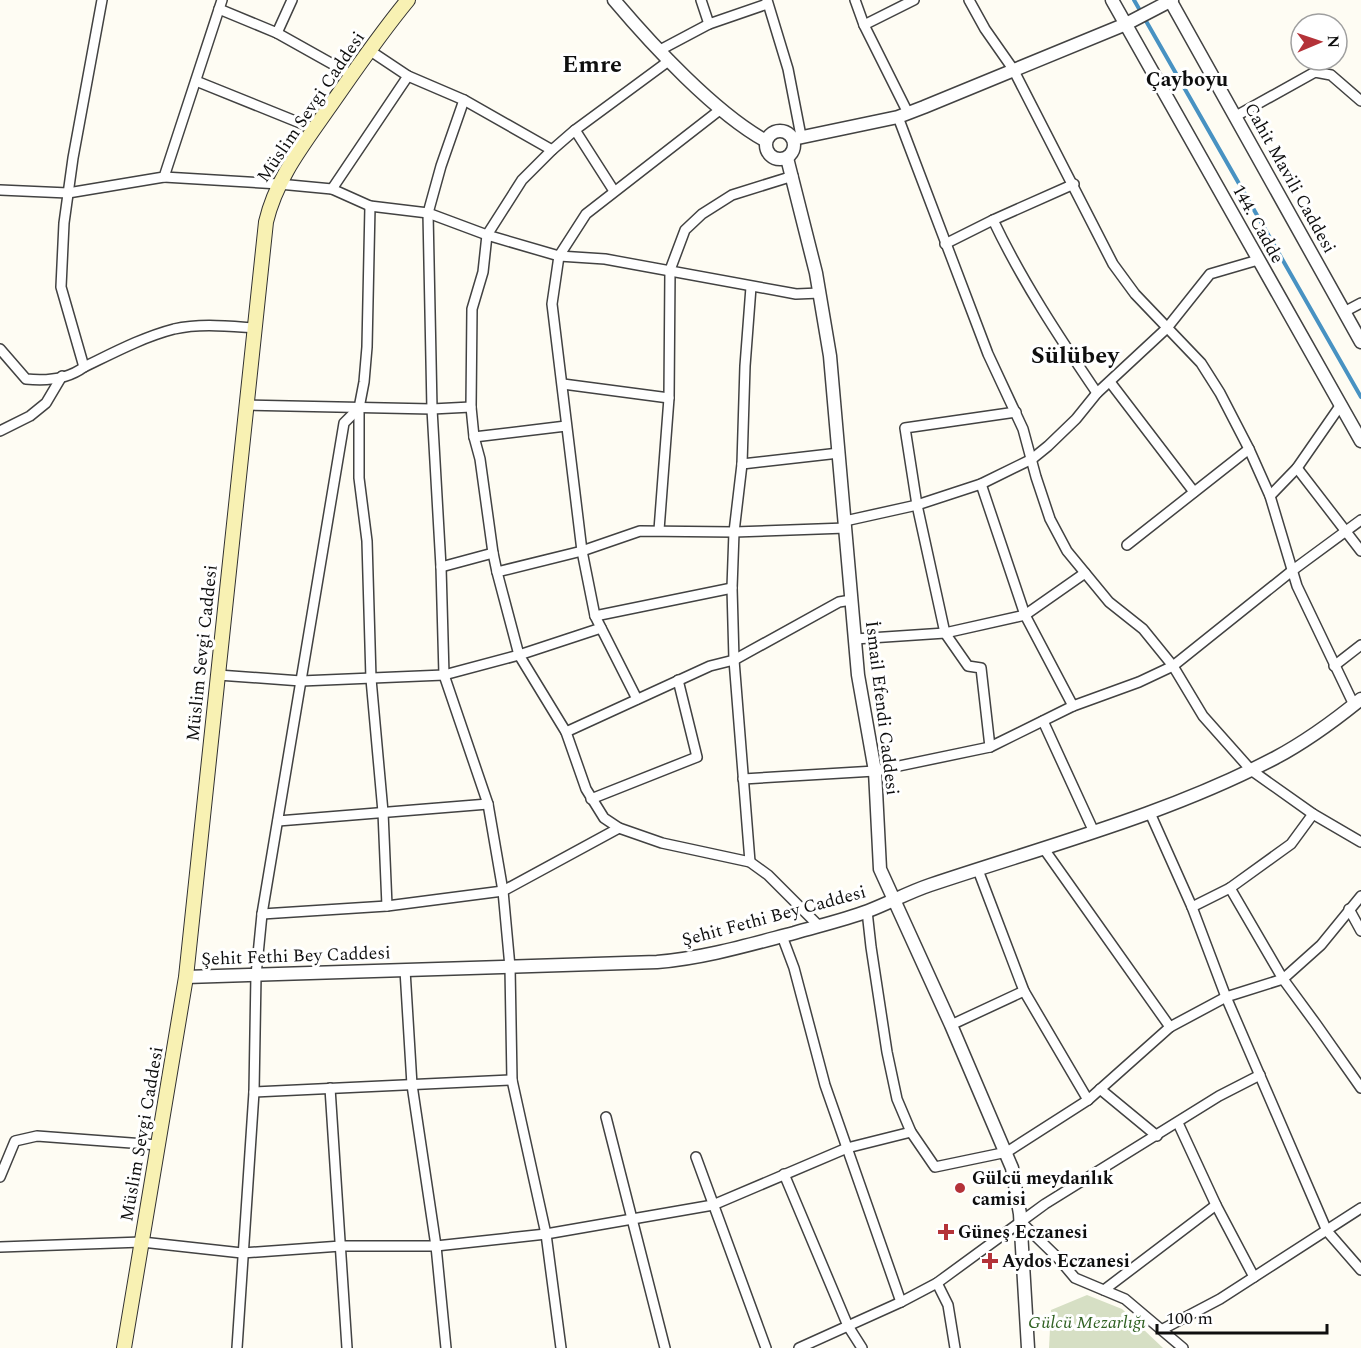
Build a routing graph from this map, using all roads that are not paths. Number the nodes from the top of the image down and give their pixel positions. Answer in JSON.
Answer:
{"nodes":[{"id":1,"x":102,"y":0,"type":"edge"},
{"id":2,"x":292,"y":0,"type":"edge"},
{"id":3,"x":408,"y":0,"type":"edge"},
{"id":4,"x":614,"y":0,"type":"edge"},
{"id":5,"x":701,"y":0,"type":"edge"},
{"id":6,"x":855,"y":0,"type":"edge"},
{"id":7,"x":914,"y":0,"type":"edge"},
{"id":8,"x":969,"y":0,"type":"edge"},
{"id":9,"x":1112,"y":0,"type":"edge"},
{"id":10,"x":767,"y":2,"type":"edge"},
{"id":11,"x":1168,"y":2,"type":"edge"},
{"id":12,"x":221,"y":4,"type":"edge"},
{"id":13,"x":709,"y":24,"type":"junction"},
{"id":14,"x":1126,"y":24,"type":"junction"},
{"id":15,"x":864,"y":25,"type":"junction"},
{"id":16,"x":277,"y":33,"type":"junction"},
{"id":17,"x":369,"y":50,"type":"junction"},
{"id":18,"x":660,"y":50,"type":"junction"},
{"id":19,"x":670,"y":60,"type":"junction"},
{"id":20,"x":1013,"y":69,"type":"junction"},
{"id":21,"x":352,"y":75,"type":"junction"},
{"id":22,"x":408,"y":76,"type":"junction"},
{"id":23,"x":196,"y":81,"type":"junction"},
{"id":24,"x":464,"y":100,"type":"junction"},
{"id":25,"x":1361,"y":101,"type":"edge"},
{"id":26,"x":721,"y":109,"type":"junction"},
{"id":27,"x":903,"y":115,"type":"junction"},
{"id":28,"x":1236,"y":116,"type":"junction"},
{"id":29,"x":315,"y":129,"type":"junction"},
{"id":30,"x":574,"y":130,"type":"junction"},
{"id":31,"x":797,"y":138,"type":"junction"},
{"id":32,"x":766,"y":141,"type":"junction"},
{"id":33,"x":552,"y":150,"type":"junction"},
{"id":34,"x":787,"y":158,"type":"junction"},
{"id":35,"x":164,"y":177,"type":"junction"},
{"id":36,"x":793,"y":177,"type":"junction"},
{"id":37,"x":279,"y":184,"type":"junction"},
{"id":38,"x":1074,"y":184,"type":"junction"},
{"id":39,"x":332,"y":189,"type":"junction"},
{"id":40,"x":0,"y":190,"type":"edge"},
{"id":41,"x":614,"y":190,"type":"junction"},
{"id":42,"x":68,"y":193,"type":"junction"},
{"id":43,"x":370,"y":206,"type":"junction"},
{"id":44,"x":428,"y":213,"type":"junction"},
{"id":45,"x":993,"y":220,"type":"junction"},
{"id":46,"x":487,"y":235,"type":"junction"},
{"id":47,"x":945,"y":244,"type":"junction"},
{"id":48,"x":559,"y":256,"type":"junction"},
{"id":49,"x":1258,"y":260,"type":"junction"},
{"id":50,"x":670,"y":270,"type":"junction"},
{"id":51,"x":751,"y":287,"type":"junction"},
{"id":52,"x":820,"y":292,"type":"junction"},
{"id":53,"x":1361,"y":303,"type":"edge"},
{"id":54,"x":1344,"y":312,"type":"junction"},
{"id":55,"x":254,"y":328,"type":"junction"},
{"id":56,"x":1167,"y":328,"type":"junction"},
{"id":57,"x":1361,"y":342,"type":"edge"},
{"id":58,"x":0,"y":349,"type":"edge"},
{"id":59,"x":84,"y":367,"type":"junction"},
{"id":60,"x":62,"y":376,"type":"junction"},
{"id":61,"x":1110,"y":382,"type":"junction"},
{"id":62,"x":563,"y":384,"type":"junction"},
{"id":63,"x":1097,"y":393,"type":"junction"},
{"id":64,"x":669,"y":398,"type":"junction"},
{"id":65,"x":246,"y":405,"type":"junction"},
{"id":66,"x":1340,"y":406,"type":"junction"},
{"id":67,"x":471,"y":407,"type":"junction"},
{"id":68,"x":359,"y":408,"type":"junction"},
{"id":69,"x":432,"y":409,"type":"junction"},
{"id":70,"x":1016,"y":412,"type":"junction"},
{"id":71,"x":566,"y":426,"type":"junction"},
{"id":72,"x":0,"y":431,"type":"edge"},
{"id":73,"x":474,"y":437,"type":"junction"},
{"id":74,"x":1361,"y":441,"type":"edge"},
{"id":75,"x":1249,"y":449,"type":"junction"},
{"id":76,"x":839,"y":453,"type":"junction"},
{"id":77,"x":1032,"y":459,"type":"junction"},
{"id":78,"x":742,"y":464,"type":"junction"},
{"id":79,"x":1297,"y":468,"type":"junction"},
{"id":80,"x":981,"y":484,"type":"junction"},
{"id":81,"x":1194,"y":492,"type":"junction"},
{"id":82,"x":1270,"y":496,"type":"junction"},
{"id":83,"x":917,"y":505,"type":"junction"},
{"id":84,"x":1361,"y":520,"type":"edge"},
{"id":85,"x":845,"y":524,"type":"junction"},
{"id":86,"x":658,"y":530,"type":"junction"},
{"id":87,"x":734,"y":532,"type":"junction"},
{"id":88,"x":1344,"y":532,"type":"junction"},
{"id":89,"x":1126,"y":545,"type":"dead end"},
{"id":90,"x":582,"y":551,"type":"junction"},
{"id":91,"x":1361,"y":551,"type":"edge"},
{"id":92,"x":493,"y":553,"type":"junction"},
{"id":93,"x":441,"y":567,"type":"junction"},
{"id":94,"x":1293,"y":570,"type":"junction"},
{"id":95,"x":497,"y":572,"type":"junction"},
{"id":96,"x":1085,"y":573,"type":"junction"},
{"id":97,"x":732,"y":588,"type":"junction"},
{"id":98,"x":851,"y":600,"type":"junction"},
{"id":99,"x":1025,"y":615,"type":"junction"},
{"id":100,"x":595,"y":616,"type":"junction"},
{"id":101,"x":601,"y":628,"type":"junction"},
{"id":102,"x":945,"y":633,"type":"junction"},
{"id":103,"x":855,"y":639,"type":"junction"},
{"id":104,"x":1361,"y":645,"type":"edge"},
{"id":105,"x":519,"y":655,"type":"junction"},
{"id":106,"x":734,"y":660,"type":"junction"},
{"id":107,"x":1173,"y":666,"type":"junction"},
{"id":108,"x":1334,"y":666,"type":"junction"},
{"id":109,"x":218,"y":675,"type":"junction"},
{"id":110,"x":444,"y":675,"type":"junction"},
{"id":111,"x":372,"y":679,"type":"junction"},
{"id":112,"x":678,"y":680,"type":"junction"},
{"id":113,"x":301,"y":681,"type":"junction"},
{"id":114,"x":637,"y":699,"type":"junction"},
{"id":115,"x":1357,"y":702,"type":"edge"},
{"id":116,"x":1074,"y":706,"type":"junction"},
{"id":117,"x":1043,"y":721,"type":"junction"},
{"id":118,"x":566,"y":732,"type":"junction"},
{"id":119,"x":990,"y":747,"type":"junction"},
{"id":120,"x":1251,"y":770,"type":"junction"},
{"id":121,"x":875,"y":771,"type":"junction"},
{"id":122,"x":743,"y":779,"type":"junction"},
{"id":123,"x":591,"y":799,"type":"junction"},
{"id":124,"x":488,"y":804,"type":"junction"},
{"id":125,"x":383,"y":812,"type":"junction"},
{"id":126,"x":1150,"y":813,"type":"junction"},
{"id":127,"x":1313,"y":814,"type":"junction"},
{"id":128,"x":278,"y":821,"type":"junction"},
{"id":129,"x":619,"y":828,"type":"junction"},
{"id":130,"x":1094,"y":832,"type":"junction"},
{"id":131,"x":1361,"y":842,"type":"edge"},
{"id":132,"x":1044,"y":849,"type":"junction"},
{"id":133,"x":750,"y":862,"type":"junction"},
{"id":134,"x":978,"y":870,"type":"junction"},
{"id":135,"x":1230,"y":888,"type":"junction"},
{"id":136,"x":503,"y":891,"type":"junction"},
{"id":137,"x":1361,"y":896,"type":"edge"},
{"id":138,"x":893,"y":899,"type":"junction"},
{"id":139,"x":387,"y":906,"type":"junction"},
{"id":140,"x":1192,"y":907,"type":"junction"},
{"id":141,"x":1349,"y":909,"type":"junction"},
{"id":142,"x":867,"y":911,"type":"junction"},
{"id":143,"x":262,"y":914,"type":"junction"},
{"id":144,"x":819,"y":926,"type":"junction"},
{"id":145,"x":1361,"y":931,"type":"edge"},
{"id":146,"x":782,"y":936,"type":"junction"},
{"id":147,"x":510,"y":967,"type":"junction"},
{"id":148,"x":405,"y":970,"type":"junction"},
{"id":149,"x":256,"y":975,"type":"junction"},
{"id":150,"x":186,"y":977,"type":"junction"},
{"id":151,"x":1283,"y":979,"type":"junction"},
{"id":152,"x":1024,"y":991,"type":"junction"},
{"id":153,"x":1226,"y":997,"type":"junction"},
{"id":154,"x":951,"y":1026,"type":"junction"},
{"id":155,"x":1170,"y":1027,"type":"junction"},
{"id":156,"x":1260,"y":1075,"type":"junction"},
{"id":157,"x":512,"y":1080,"type":"junction"},
{"id":158,"x":412,"y":1085,"type":"junction"},
{"id":159,"x":330,"y":1088,"type":"junction"},
{"id":160,"x":1361,"y":1088,"type":"edge"},
{"id":161,"x":1100,"y":1089,"type":"junction"},
{"id":162,"x":254,"y":1092,"type":"junction"},
{"id":163,"x":1088,"y":1100,"type":"junction"},
{"id":164,"x":606,"y":1117,"type":"dead end"},
{"id":165,"x":1178,"y":1123,"type":"junction"},
{"id":166,"x":911,"y":1132,"type":"junction"},
{"id":167,"x":1157,"y":1136,"type":"junction"},
{"id":168,"x":158,"y":1145,"type":"junction"},
{"id":169,"x":848,"y":1148,"type":"junction"},
{"id":170,"x":1007,"y":1152,"type":"junction"},
{"id":171,"x":696,"y":1157,"type":"dead end"},
{"id":172,"x":784,"y":1174,"type":"junction"},
{"id":173,"x":0,"y":1177,"type":"edge"},
{"id":174,"x":713,"y":1204,"type":"junction"},
{"id":175,"x":1216,"y":1205,"type":"junction"},
{"id":176,"x":1361,"y":1208,"type":"edge"},
{"id":177,"x":633,"y":1218,"type":"junction"},
{"id":178,"x":1021,"y":1222,"type":"junction"},
{"id":179,"x":1327,"y":1231,"type":"junction"},
{"id":180,"x":546,"y":1234,"type":"junction"},
{"id":181,"x":142,"y":1242,"type":"junction"},
{"id":182,"x":341,"y":1246,"type":"junction"},
{"id":183,"x":436,"y":1246,"type":"junction"},
{"id":184,"x":0,"y":1247,"type":"edge"},
{"id":185,"x":242,"y":1253,"type":"junction"},
{"id":186,"x":1361,"y":1270,"type":"edge"},
{"id":187,"x":1254,"y":1278,"type":"junction"},
{"id":188,"x":937,"y":1283,"type":"junction"},
{"id":189,"x":1104,"y":1290,"type":"junction"},
{"id":190,"x":901,"y":1302,"type":"junction"},
{"id":191,"x":848,"y":1326,"type":"junction"},
{"id":192,"x":1163,"y":1329,"type":"junction"},
{"id":193,"x":124,"y":1348,"type":"edge"},
{"id":194,"x":237,"y":1348,"type":"edge"},
{"id":195,"x":347,"y":1348,"type":"edge"},
{"id":196,"x":446,"y":1348,"type":"edge"},
{"id":197,"x":561,"y":1348,"type":"edge"},
{"id":198,"x":665,"y":1348,"type":"edge"},
{"id":199,"x":766,"y":1348,"type":"edge"},
{"id":200,"x":799,"y":1348,"type":"edge"},
{"id":201,"x":862,"y":1348,"type":"edge"},
{"id":202,"x":955,"y":1348,"type":"edge"},
{"id":203,"x":1028,"y":1348,"type":"edge"},
{"id":204,"x":1184,"y":1348,"type":"edge"}],
"edges":[{"from":1,"to":42,"type":"street"},
{"from":2,"to":16,"type":"street"},
{"from":3,"to":17,"type":"main road","name":"Müslim Sevgi Caddesi"},
{"from":4,"to":18,"type":"street"},
{"from":5,"to":13,"type":"street"},
{"from":6,"to":15,"type":"street"},
{"from":7,"to":15,"type":"street"},
{"from":8,"to":20,"type":"street"},
{"from":9,"to":14,"type":"street","name":"144. Cadde"},
{"from":10,"to":13,"type":"street"},
{"from":10,"to":31,"type":"street"},
{"from":11,"to":14,"type":"street"},
{"from":11,"to":28,"type":"street","name":"Cahit Mavili Caddesi"},
{"from":12,"to":16,"type":"street"},
{"from":12,"to":23,"type":"street"},
{"from":13,"to":18,"type":"street"},
{"from":14,"to":20,"type":"street"},
{"from":14,"to":49,"type":"street","name":"144. Cadde"},
{"from":15,"to":27,"type":"street"},
{"from":16,"to":21,"type":"street"},
{"from":17,"to":21,"type":"main road","name":"Müslim Sevgi Caddesi"},
{"from":17,"to":22,"type":"street"},
{"from":18,"to":19,"type":"street"},
{"from":19,"to":26,"type":"street"},
{"from":19,"to":30,"type":"street"},
{"from":20,"to":27,"type":"street"},
{"from":20,"to":38,"type":"street"},
{"from":21,"to":29,"type":"main road","name":"Müslim Sevgi Caddesi"},
{"from":22,"to":24,"type":"street"},
{"from":22,"to":39,"type":"street"},
{"from":23,"to":29,"type":"street"},
{"from":23,"to":35,"type":"street"},
{"from":24,"to":33,"type":"street"},
{"from":24,"to":44,"type":"street"},
{"from":25,"to":28,"type":"street"},
{"from":26,"to":32,"type":"street"},
{"from":26,"to":41,"type":"street"},
{"from":27,"to":31,"type":"street"},
{"from":27,"to":47,"type":"street"},
{"from":28,"to":54,"type":"street","name":"Cahit Mavili Caddesi"},
{"from":29,"to":37,"type":"main road","name":"Müslim Sevgi Caddesi"},
{"from":30,"to":33,"type":"street"},
{"from":30,"to":41,"type":"street"},
{"from":31,"to":32,"type":"street"},
{"from":31,"to":34,"type":"street"},
{"from":32,"to":34,"type":"street"},
{"from":33,"to":46,"type":"street"},
{"from":34,"to":36,"type":"street","name":"İsmail Efendi Caddesi"},
{"from":35,"to":37,"type":"street"},
{"from":35,"to":42,"type":"street"},
{"from":36,"to":50,"type":"street"},
{"from":36,"to":52,"type":"street","name":"İsmail Efendi Caddesi"},
{"from":37,"to":39,"type":"street"},
{"from":37,"to":55,"type":"main road","name":"Müslim Sevgi Caddesi"},
{"from":38,"to":45,"type":"street"},
{"from":38,"to":56,"type":"street"},
{"from":39,"to":43,"type":"street"},
{"from":40,"to":42,"type":"street"},
{"from":41,"to":48,"type":"street"},
{"from":42,"to":59,"type":"street"},
{"from":43,"to":44,"type":"street"},
{"from":43,"to":68,"type":"street"},
{"from":44,"to":46,"type":"street"},
{"from":44,"to":69,"type":"street"},
{"from":45,"to":47,"type":"street"},
{"from":45,"to":63,"type":"street"},
{"from":46,"to":48,"type":"street"},
{"from":46,"to":67,"type":"street"},
{"from":47,"to":70,"type":"street"},
{"from":48,"to":50,"type":"street"},
{"from":48,"to":62,"type":"street"},
{"from":49,"to":56,"type":"street"},
{"from":49,"to":66,"type":"street","name":"144. Cadde"},
{"from":50,"to":51,"type":"street"},
{"from":50,"to":64,"type":"street"},
{"from":51,"to":52,"type":"street"},
{"from":51,"to":78,"type":"street"},
{"from":52,"to":76,"type":"street","name":"İsmail Efendi Caddesi"},
{"from":53,"to":54,"type":"street"},
{"from":54,"to":57,"type":"street","name":"Cahit Mavili Caddesi"},
{"from":55,"to":59,"type":"street"},
{"from":55,"to":65,"type":"main road","name":"Müslim Sevgi Caddesi"},
{"from":56,"to":61,"type":"street"},
{"from":56,"to":75,"type":"street"},
{"from":58,"to":60,"type":"street"},
{"from":59,"to":60,"type":"street"},
{"from":60,"to":72,"type":"street"},
{"from":61,"to":63,"type":"street"},
{"from":61,"to":81,"type":"street"},
{"from":62,"to":64,"type":"street"},
{"from":62,"to":71,"type":"street"},
{"from":63,"to":77,"type":"street"},
{"from":64,"to":86,"type":"street"},
{"from":65,"to":68,"type":"street"},
{"from":65,"to":109,"type":"main road","name":"Müslim Sevgi Caddesi"},
{"from":66,"to":74,"type":"street","name":"144. Cadde"},
{"from":66,"to":79,"type":"street"},
{"from":67,"to":69,"type":"street"},
{"from":67,"to":73,"type":"street"},
{"from":68,"to":69,"type":"street"},
{"from":68,"to":111,"type":"street"},
{"from":68,"to":113,"type":"street"},
{"from":69,"to":93,"type":"street"},
{"from":70,"to":77,"type":"street"},
{"from":70,"to":83,"type":"street"},
{"from":71,"to":73,"type":"street"},
{"from":71,"to":90,"type":"street"},
{"from":73,"to":92,"type":"street"},
{"from":75,"to":81,"type":"street"},
{"from":75,"to":82,"type":"street"},
{"from":76,"to":78,"type":"street"},
{"from":76,"to":85,"type":"street","name":"İsmail Efendi Caddesi"},
{"from":77,"to":80,"type":"street"},
{"from":77,"to":96,"type":"street"},
{"from":78,"to":87,"type":"street"},
{"from":79,"to":82,"type":"street"},
{"from":79,"to":88,"type":"street"},
{"from":80,"to":83,"type":"street"},
{"from":80,"to":99,"type":"street"},
{"from":81,"to":89,"type":"street"},
{"from":82,"to":94,"type":"street"},
{"from":83,"to":85,"type":"street"},
{"from":83,"to":102,"type":"street"},
{"from":84,"to":88,"type":"street"},
{"from":85,"to":87,"type":"street"},
{"from":85,"to":98,"type":"street","name":"İsmail Efendi Caddesi"},
{"from":86,"to":87,"type":"street"},
{"from":86,"to":90,"type":"street"},
{"from":87,"to":97,"type":"street"},
{"from":88,"to":91,"type":"street"},
{"from":88,"to":94,"type":"street"},
{"from":90,"to":95,"type":"street"},
{"from":90,"to":100,"type":"street"},
{"from":92,"to":93,"type":"street"},
{"from":92,"to":95,"type":"street"},
{"from":93,"to":110,"type":"street"},
{"from":94,"to":107,"type":"street"},
{"from":94,"to":108,"type":"street"},
{"from":95,"to":105,"type":"street"},
{"from":96,"to":99,"type":"street"},
{"from":96,"to":107,"type":"street"},
{"from":97,"to":100,"type":"street"},
{"from":97,"to":106,"type":"street"},
{"from":98,"to":103,"type":"street","name":"İsmail Efendi Caddesi"},
{"from":98,"to":106,"type":"street"},
{"from":99,"to":102,"type":"street"},
{"from":99,"to":116,"type":"street"},
{"from":100,"to":101,"type":"street"},
{"from":101,"to":105,"type":"street"},
{"from":101,"to":114,"type":"street"},
{"from":102,"to":103,"type":"street"},
{"from":102,"to":119,"type":"street"},
{"from":103,"to":121,"type":"street","name":"İsmail Efendi Caddesi"},
{"from":104,"to":108,"type":"street"},
{"from":105,"to":110,"type":"street"},
{"from":105,"to":118,"type":"street"},
{"from":106,"to":112,"type":"street"},
{"from":106,"to":122,"type":"street"},
{"from":107,"to":116,"type":"street"},
{"from":107,"to":120,"type":"street"},
{"from":108,"to":115,"type":"street"},
{"from":109,"to":113,"type":"street"},
{"from":109,"to":150,"type":"main road","name":"Müslim Sevgi Caddesi"},
{"from":110,"to":111,"type":"street"},
{"from":110,"to":124,"type":"street"},
{"from":111,"to":113,"type":"street"},
{"from":111,"to":125,"type":"street"},
{"from":112,"to":114,"type":"street"},
{"from":112,"to":123,"type":"street"},
{"from":113,"to":128,"type":"street"},
{"from":114,"to":118,"type":"street"},
{"from":115,"to":120,"type":"street","name":"Şehit Fethi Bey Caddesi"},
{"from":116,"to":117,"type":"street"},
{"from":117,"to":119,"type":"street"},
{"from":117,"to":130,"type":"street"},
{"from":118,"to":123,"type":"street"},
{"from":119,"to":121,"type":"street"},
{"from":120,"to":126,"type":"street","name":"Şehit Fethi Bey Caddesi"},
{"from":120,"to":127,"type":"street"},
{"from":121,"to":122,"type":"street"},
{"from":121,"to":138,"type":"street","name":"İsmail Efendi Caddesi"},
{"from":122,"to":133,"type":"street"},
{"from":123,"to":129,"type":"street"},
{"from":124,"to":125,"type":"street"},
{"from":124,"to":136,"type":"street"},
{"from":125,"to":128,"type":"street"},
{"from":125,"to":139,"type":"street"},
{"from":126,"to":130,"type":"street","name":"Şehit Fethi Bey Caddesi"},
{"from":126,"to":140,"type":"street"},
{"from":127,"to":131,"type":"street"},
{"from":127,"to":135,"type":"street"},
{"from":128,"to":143,"type":"street"},
{"from":129,"to":133,"type":"street"},
{"from":129,"to":136,"type":"street"},
{"from":130,"to":132,"type":"street","name":"Şehit Fethi Bey Caddesi"},
{"from":132,"to":134,"type":"street","name":"Şehit Fethi Bey Caddesi"},
{"from":132,"to":155,"type":"street"},
{"from":133,"to":144,"type":"street"},
{"from":134,"to":138,"type":"street","name":"Şehit Fethi Bey Caddesi"},
{"from":134,"to":152,"type":"street"},
{"from":135,"to":140,"type":"street"},
{"from":135,"to":151,"type":"street"},
{"from":136,"to":139,"type":"street"},
{"from":136,"to":147,"type":"street"},
{"from":137,"to":141,"type":"street"},
{"from":138,"to":142,"type":"street","name":"Şehit Fethi Bey Caddesi"},
{"from":138,"to":154,"type":"street","name":"İsmail Efendi Caddesi"},
{"from":139,"to":143,"type":"street"},
{"from":140,"to":153,"type":"street"},
{"from":141,"to":145,"type":"street"},
{"from":141,"to":151,"type":"street"},
{"from":142,"to":144,"type":"street","name":"Şehit Fethi Bey Caddesi"},
{"from":142,"to":166,"type":"street"},
{"from":143,"to":149,"type":"street"},
{"from":144,"to":146,"type":"street","name":"Şehit Fethi Bey Caddesi"},
{"from":146,"to":147,"type":"street","name":"Şehit Fethi Bey Caddesi"},
{"from":146,"to":169,"type":"street"},
{"from":147,"to":148,"type":"street","name":"Şehit Fethi Bey Caddesi"},
{"from":147,"to":157,"type":"street"},
{"from":148,"to":149,"type":"street","name":"Şehit Fethi Bey Caddesi"},
{"from":148,"to":158,"type":"street"},
{"from":149,"to":150,"type":"street","name":"Şehit Fethi Bey Caddesi"},
{"from":149,"to":162,"type":"street"},
{"from":150,"to":168,"type":"main road","name":"Müslim Sevgi Caddesi"},
{"from":151,"to":153,"type":"street"},
{"from":151,"to":160,"type":"street"},
{"from":152,"to":154,"type":"street"},
{"from":152,"to":163,"type":"street"},
{"from":153,"to":155,"type":"street"},
{"from":153,"to":156,"type":"street"},
{"from":154,"to":170,"type":"street","name":"İsmail Efendi Caddesi"},
{"from":155,"to":161,"type":"street"},
{"from":156,"to":165,"type":"street"},
{"from":156,"to":179,"type":"street"},
{"from":157,"to":158,"type":"street"},
{"from":157,"to":180,"type":"street"},
{"from":158,"to":159,"type":"street"},
{"from":158,"to":183,"type":"street"},
{"from":159,"to":162,"type":"street"},
{"from":159,"to":182,"type":"street"},
{"from":161,"to":163,"type":"street"},
{"from":161,"to":167,"type":"street"},
{"from":162,"to":185,"type":"street"},
{"from":163,"to":170,"type":"street"},
{"from":164,"to":177,"type":"street"},
{"from":165,"to":167,"type":"street"},
{"from":165,"to":175,"type":"street"},
{"from":166,"to":169,"type":"street"},
{"from":166,"to":170,"type":"street"},
{"from":167,"to":178,"type":"street"},
{"from":168,"to":173,"type":"street"},
{"from":168,"to":181,"type":"main road","name":"Müslim Sevgi Caddesi"},
{"from":169,"to":172,"type":"street"},
{"from":169,"to":190,"type":"street"},
{"from":170,"to":178,"type":"street","name":"İsmail Efendi Caddesi"},
{"from":171,"to":174,"type":"street"},
{"from":172,"to":174,"type":"street"},
{"from":172,"to":191,"type":"street"},
{"from":174,"to":177,"type":"street"},
{"from":174,"to":199,"type":"street"},
{"from":175,"to":187,"type":"street"},
{"from":175,"to":189,"type":"street"},
{"from":176,"to":179,"type":"street"},
{"from":177,"to":180,"type":"street"},
{"from":177,"to":198,"type":"street"},
{"from":178,"to":188,"type":"street"},
{"from":178,"to":189,"type":"street"},
{"from":178,"to":203,"type":"street","name":"İsmail Efendi Caddesi"},
{"from":179,"to":186,"type":"street"},
{"from":179,"to":187,"type":"street"},
{"from":180,"to":183,"type":"street"},
{"from":180,"to":197,"type":"street"},
{"from":181,"to":184,"type":"street"},
{"from":181,"to":185,"type":"street"},
{"from":181,"to":193,"type":"main road","name":"Müslim Sevgi Caddesi"},
{"from":182,"to":183,"type":"street"},
{"from":182,"to":185,"type":"street"},
{"from":182,"to":195,"type":"street"},
{"from":183,"to":196,"type":"street"},
{"from":185,"to":194,"type":"street"},
{"from":187,"to":192,"type":"street"},
{"from":188,"to":190,"type":"street"},
{"from":188,"to":202,"type":"street"},
{"from":189,"to":192,"type":"street"},
{"from":190,"to":191,"type":"street"},
{"from":191,"to":200,"type":"street"},
{"from":191,"to":201,"type":"street"},
{"from":192,"to":204,"type":"street"}]}
